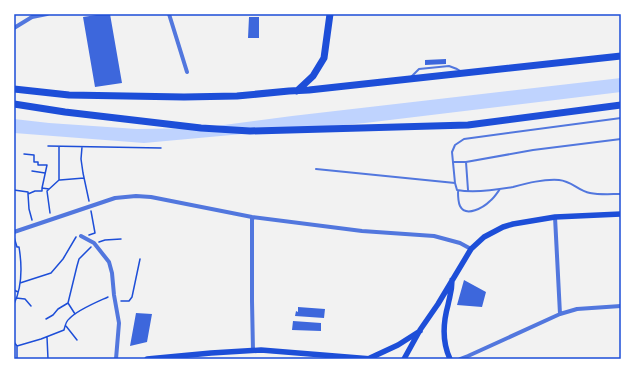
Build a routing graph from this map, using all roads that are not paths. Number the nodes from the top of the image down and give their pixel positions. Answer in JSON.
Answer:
{"nodes":[{"id":1,"x":47,"y":14,"type":"edge"},
{"id":2,"x":168,"y":14,"type":"edge"},
{"id":3,"x":330,"y":14,"type":"edge"},
{"id":4,"x":14,"y":28,"type":"edge"},
{"id":5,"x":621,"y":56,"type":"edge"},
{"id":6,"x":187,"y":72,"type":"dead end"},
{"id":7,"x":14,"y":89,"type":"edge"},
{"id":8,"x":297,"y":91,"type":"junction"},
{"id":9,"x":14,"y":104,"type":"edge"},
{"id":10,"x":621,"y":106,"type":"edge"},
{"id":11,"x":621,"y":118,"type":"edge"},
{"id":12,"x":621,"y":139,"type":"edge"},
{"id":13,"x":453,"y":162,"type":"junction"},
{"id":14,"x":466,"y":162,"type":"junction"},
{"id":15,"x":316,"y":169,"type":"dead end"},
{"id":16,"x":455,"y":183,"type":"junction"},
{"id":17,"x":500,"y":189,"type":"junction"},
{"id":18,"x":458,"y":190,"type":"junction"},
{"id":19,"x":468,"y":190,"type":"junction"},
{"id":20,"x":621,"y":194,"type":"edge"},
{"id":21,"x":621,"y":214,"type":"edge"},
{"id":22,"x":252,"y":217,"type":"junction"},
{"id":23,"x":555,"y":217,"type":"junction"},
{"id":24,"x":14,"y":232,"type":"edge"},
{"id":25,"x":81,"y":236,"type":"road end"},
{"id":26,"x":471,"y":249,"type":"junction"},
{"id":27,"x":452,"y":280,"type":"junction"},
{"id":28,"x":621,"y":306,"type":"edge"},
{"id":29,"x":560,"y":314,"type":"junction"},
{"id":30,"x":420,"y":330,"type":"junction"},
{"id":31,"x":253,"y":351,"type":"junction"},
{"id":32,"x":116,"y":359,"type":"edge"},
{"id":33,"x":147,"y":359,"type":"edge"},
{"id":34,"x":371,"y":359,"type":"edge"},
{"id":35,"x":404,"y":359,"type":"edge"},
{"id":36,"x":450,"y":359,"type":"edge"},
{"id":37,"x":460,"y":359,"type":"edge"}],
"edges":[{"from":1,"to":4,"type":"street"},
{"from":2,"to":6,"type":"street"},
{"from":3,"to":8,"type":"highway"},
{"from":5,"to":8,"type":"highway"},
{"from":7,"to":8,"type":"highway"},
{"from":9,"to":10,"type":"highway"},
{"from":11,"to":13,"type":"lane"},
{"from":12,"to":14,"type":"lane"},
{"from":13,"to":14,"type":"lane"},
{"from":13,"to":16,"type":"lane"},
{"from":14,"to":19,"type":"lane"},
{"from":15,"to":16,"type":"lane"},
{"from":16,"to":18,"type":"lane"},
{"from":17,"to":18,"type":"lane"},
{"from":17,"to":19,"type":"lane"},
{"from":17,"to":20,"type":"lane"},
{"from":18,"to":19,"type":"lane"},
{"from":21,"to":23,"type":"main road"},
{"from":22,"to":24,"type":"street"},
{"from":22,"to":26,"type":"street"},
{"from":22,"to":31,"type":"street"},
{"from":23,"to":26,"type":"main road"},
{"from":23,"to":29,"type":"street"},
{"from":25,"to":32,"type":"street"},
{"from":26,"to":27,"type":"main road"},
{"from":27,"to":30,"type":"main road"},
{"from":27,"to":36,"type":"main road"},
{"from":28,"to":29,"type":"street"},
{"from":29,"to":37,"type":"street"},
{"from":30,"to":34,"type":"main road"},
{"from":30,"to":35,"type":"main road"},
{"from":31,"to":33,"type":"main road"},
{"from":31,"to":34,"type":"main road"}]}
